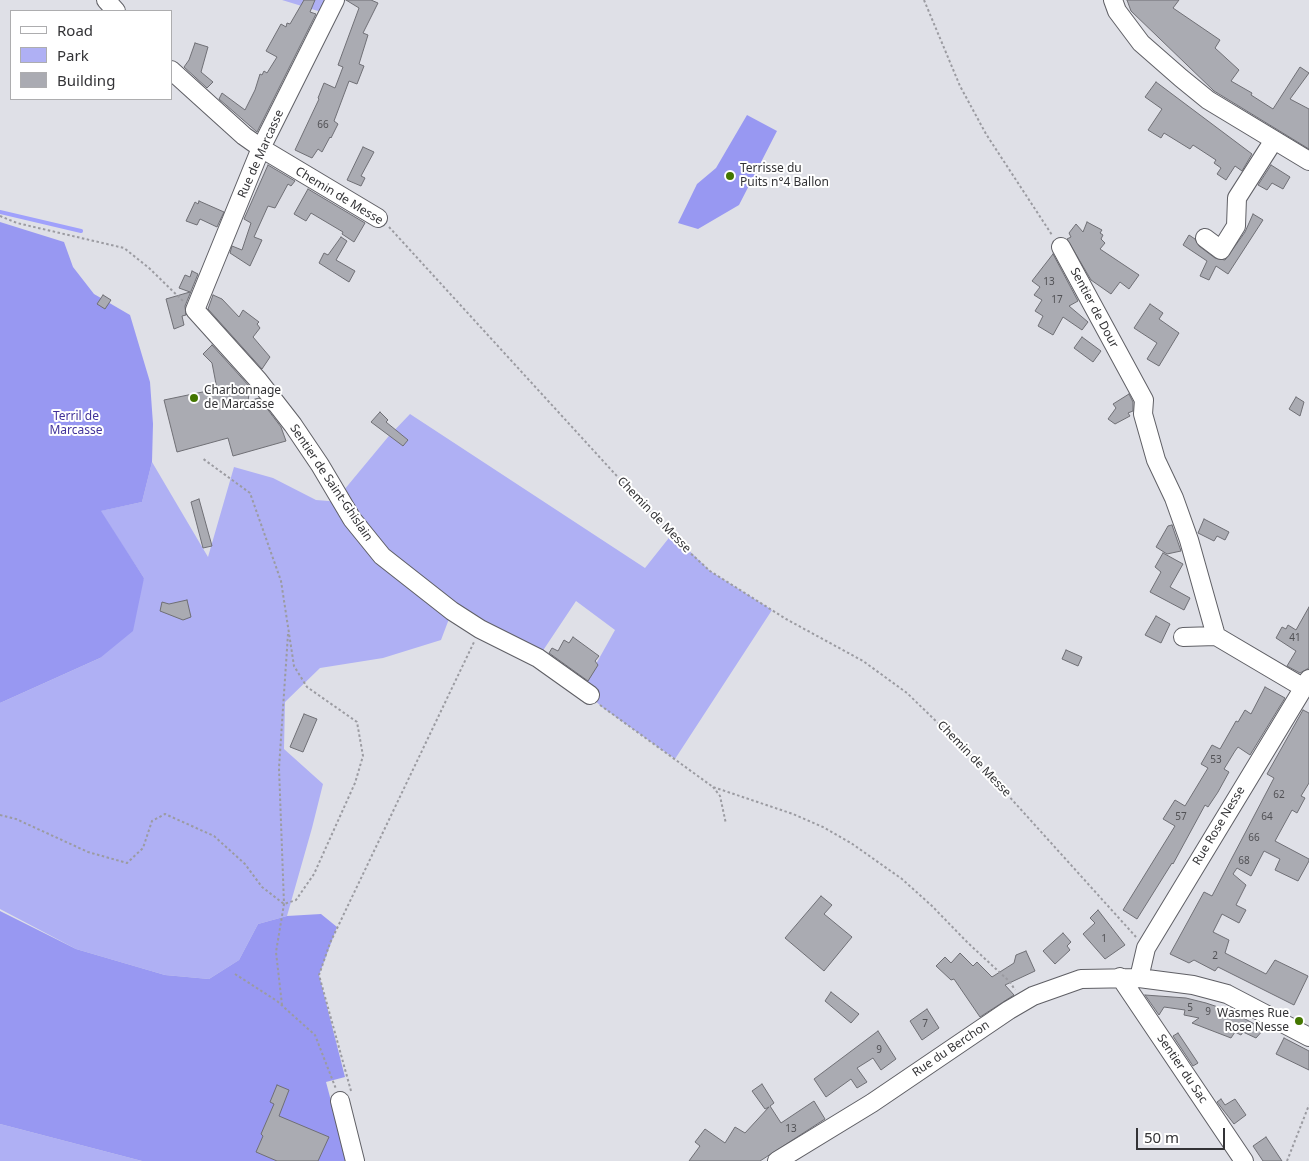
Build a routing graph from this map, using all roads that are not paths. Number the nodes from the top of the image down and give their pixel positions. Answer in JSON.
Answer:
{"nodes":[{"id":1,"x":106,"y":0,"type":"edge"},
{"id":2,"x":335,"y":0,"type":"edge"},
{"id":3,"x":1113,"y":0,"type":"edge"},
{"id":4,"x":115,"y":10,"type":"edge"},
{"id":5,"x":172,"y":71,"type":"edge"},
{"id":6,"x":1274,"y":140,"type":"junction"},
{"id":7,"x":261,"y":148,"type":"junction"},
{"id":8,"x":1309,"y":160,"type":"edge"},
{"id":9,"x":378,"y":218,"type":"road end"},
{"id":10,"x":1205,"y":238,"type":"dead end"},
{"id":11,"x":1061,"y":247,"type":"road end"},
{"id":12,"x":195,"y":310,"type":"joint"},
{"id":13,"x":1216,"y":636,"type":"junction"},
{"id":14,"x":1183,"y":637,"type":"dead end"},
{"id":15,"x":1306,"y":684,"type":"edge"},
{"id":16,"x":590,"y":695,"type":"road end"},
{"id":17,"x":1120,"y":977,"type":"junction"},
{"id":18,"x":1140,"y":978,"type":"junction"},
{"id":19,"x":1309,"y":1037,"type":"edge"},
{"id":20,"x":340,"y":1101,"type":"road end"},
{"id":21,"x":355,"y":1161,"type":"edge"},
{"id":22,"x":777,"y":1161,"type":"edge"},
{"id":23,"x":1244,"y":1161,"type":"edge"}],
"edges":[{"from":1,"to":4,"type":"street"},
{"from":2,"to":7,"type":"street","name":"Rue de Marcasse"},
{"from":3,"to":6,"type":"street"},
{"from":5,"to":7,"type":"street","name":"Chemin de Messe"},
{"from":6,"to":8,"type":"street"},
{"from":6,"to":10,"type":"street"},
{"from":7,"to":9,"type":"street","name":"Chemin de Messe"},
{"from":7,"to":12,"type":"street","name":"Rue de Marcasse"},
{"from":11,"to":13,"type":"street","name":"Sentier de Dour"},
{"from":12,"to":16,"type":"street","name":"Sentier de Saint-Ghislain"},
{"from":13,"to":14,"type":"street"},
{"from":13,"to":15,"type":"street"},
{"from":15,"to":18,"type":"street","name":"Rue Rose Nesse"},
{"from":17,"to":18,"type":"street","name":"Rue du Berchon"},
{"from":17,"to":22,"type":"street","name":"Rue du Berchon"},
{"from":17,"to":23,"type":"street","name":"Sentier du Sac"},
{"from":18,"to":19,"type":"street","name":"Rue du Berchon"},
{"from":20,"to":21,"type":"street"}]}
